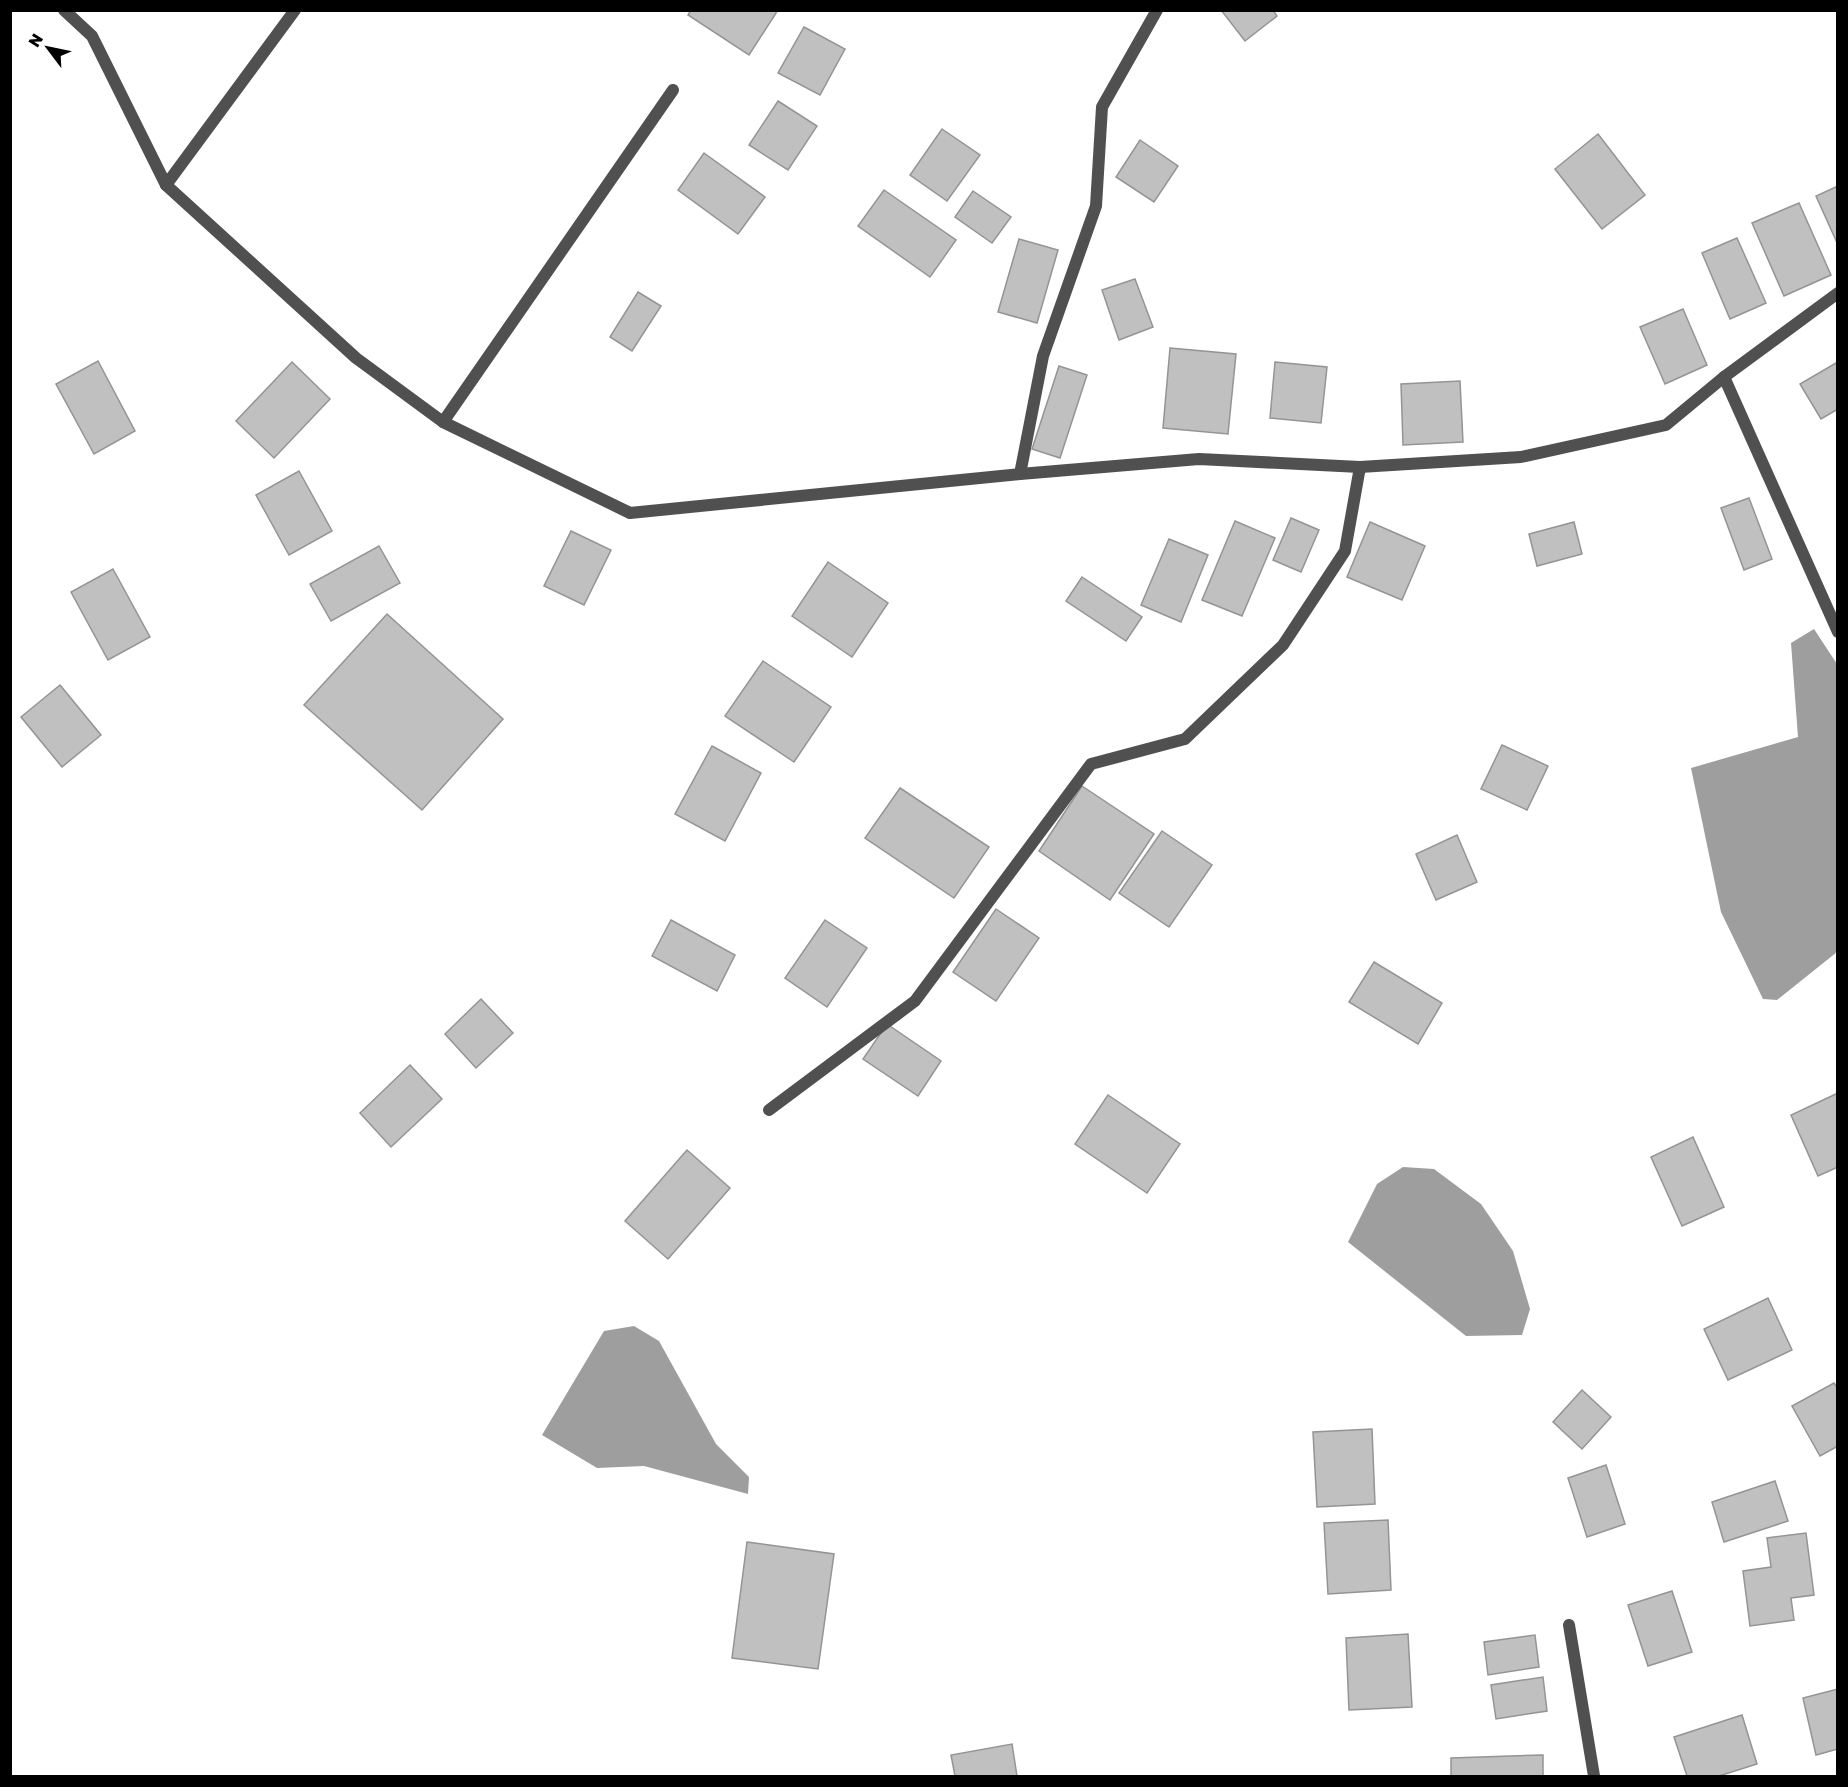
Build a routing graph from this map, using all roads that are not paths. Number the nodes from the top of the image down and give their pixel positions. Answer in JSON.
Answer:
{"nodes":[{"id":1,"x":64,"y":10,"type":"edge"},
{"id":2,"x":295,"y":10,"type":"edge"},
{"id":3,"x":1157,"y":10,"type":"edge"},
{"id":4,"x":673,"y":90,"type":"dead end"},
{"id":5,"x":166,"y":185,"type":"junction"},
{"id":6,"x":1838,"y":293,"type":"edge"},
{"id":7,"x":1724,"y":377,"type":"junction"},
{"id":8,"x":443,"y":422,"type":"junction"},
{"id":9,"x":1360,"y":467,"type":"junction"},
{"id":10,"x":1020,"y":474,"type":"junction"},
{"id":11,"x":1838,"y":632,"type":"edge"},
{"id":12,"x":769,"y":1110,"type":"dead end"},
{"id":13,"x":1569,"y":1625,"type":"dead end"},
{"id":14,"x":1594,"y":1776,"type":"edge"}],
"edges":[{"from":1,"to":5,"type":"street"},
{"from":2,"to":5,"type":"street"},
{"from":3,"to":10,"type":"street"},
{"from":4,"to":8,"type":"street"},
{"from":5,"to":8,"type":"street"},
{"from":6,"to":7,"type":"street"},
{"from":7,"to":9,"type":"street"},
{"from":7,"to":11,"type":"street"},
{"from":8,"to":10,"type":"street"},
{"from":9,"to":10,"type":"street"},
{"from":9,"to":12,"type":"street"},
{"from":13,"to":14,"type":"street"}]}
